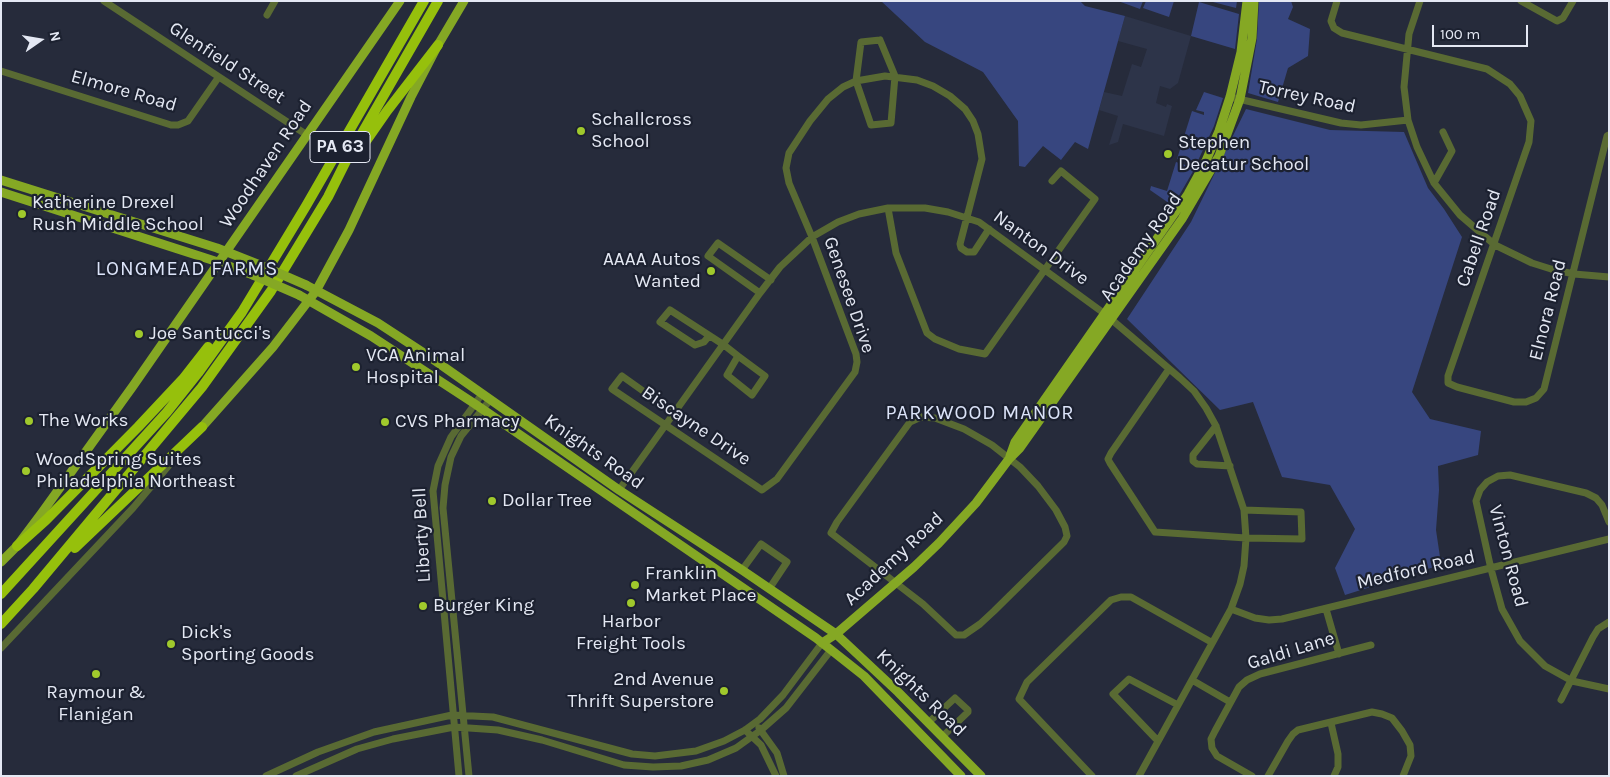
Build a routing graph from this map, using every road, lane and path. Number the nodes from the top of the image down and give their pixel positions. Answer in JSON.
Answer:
{"nodes":[{"id":1,"x":104,"y":1,"type":"edge"},
{"id":2,"x":275,"y":1,"type":"edge"},
{"id":3,"x":400,"y":1,"type":"edge"},
{"id":4,"x":424,"y":1,"type":"edge"},
{"id":5,"x":438,"y":1,"type":"edge"},
{"id":6,"x":464,"y":1,"type":"edge"},
{"id":7,"x":1247,"y":1,"type":"edge"},
{"id":8,"x":1254,"y":1,"type":"edge"},
{"id":9,"x":1337,"y":1,"type":"edge"},
{"id":10,"x":1420,"y":1,"type":"edge"},
{"id":11,"x":1521,"y":1,"type":"edge"},
{"id":12,"x":1573,"y":1,"type":"edge"},
{"id":13,"x":267,"y":15,"type":"dead end"},
{"id":14,"x":438,"y":45,"type":"junction"},
{"id":15,"x":1406,"y":50,"type":"junction"},
{"id":16,"x":1,"y":71,"type":"edge"},
{"id":17,"x":895,"y":76,"type":"junction"},
{"id":18,"x":218,"y":78,"type":"junction"},
{"id":19,"x":856,"y":81,"type":"junction"},
{"id":20,"x":1235,"y":98,"type":"junction"},
{"id":21,"x":1408,"y":120,"type":"junction"},
{"id":22,"x":1443,"y":132,"type":"dead end"},
{"id":23,"x":307,"y":135,"type":"junction"},
{"id":24,"x":1608,"y":135,"type":"edge"},
{"id":25,"x":1,"y":180,"type":"edge"},
{"id":26,"x":1052,"y":181,"type":"dead end"},
{"id":27,"x":1434,"y":183,"type":"junction"},
{"id":28,"x":1,"y":192,"type":"edge"},
{"id":29,"x":46,"y":194,"type":"junction"},
{"id":30,"x":328,"y":197,"type":"junction"},
{"id":31,"x":43,"y":205,"type":"junction"},
{"id":32,"x":888,"y":208,"type":"junction"},
{"id":33,"x":968,"y":218,"type":"junction"},
{"id":34,"x":989,"y":229,"type":"junction"},
{"id":35,"x":164,"y":232,"type":"junction"},
{"id":36,"x":812,"y":237,"type":"junction"},
{"id":37,"x":160,"y":243,"type":"junction"},
{"id":38,"x":1495,"y":245,"type":"junction"},
{"id":39,"x":226,"y":252,"type":"junction"},
{"id":40,"x":218,"y":262,"type":"junction"},
{"id":41,"x":1044,"y":271,"type":"junction"},
{"id":42,"x":1574,"y":274,"type":"junction"},
{"id":43,"x":1609,"y":277,"type":"edge"},
{"id":44,"x":771,"y":280,"type":"junction"},
{"id":45,"x":316,"y":291,"type":"junction"},
{"id":46,"x":252,"y":292,"type":"junction"},
{"id":47,"x":760,"y":293,"type":"junction"},
{"id":48,"x":308,"y":301,"type":"junction"},
{"id":49,"x":1108,"y":317,"type":"junction"},
{"id":50,"x":709,"y":336,"type":"junction"},
{"id":51,"x":724,"y":345,"type":"junction"},
{"id":52,"x":738,"y":356,"type":"junction"},
{"id":53,"x":1170,"y":369,"type":"junction"},
{"id":54,"x":1448,"y":380,"type":"joint"},
{"id":55,"x":482,"y":394,"type":"junction"},
{"id":56,"x":490,"y":400,"type":"junction"},
{"id":57,"x":479,"y":407,"type":"junction"},
{"id":58,"x":674,"y":413,"type":"junction"},
{"id":59,"x":666,"y":425,"type":"junction"},
{"id":60,"x":1216,"y":426,"type":"junction"},
{"id":61,"x":202,"y":427,"type":"junction"},
{"id":62,"x":1009,"y":458,"type":"junction"},
{"id":63,"x":1230,"y":466,"type":"junction"},
{"id":64,"x":759,"y":488,"type":"joint"},
{"id":65,"x":619,"y":490,"type":"junction"},
{"id":66,"x":1244,"y":510,"type":"junction"},
{"id":67,"x":1609,"y":522,"type":"edge"},
{"id":68,"x":1246,"y":538,"type":"junction"},
{"id":69,"x":1609,"y":538,"type":"edge"},
{"id":70,"x":17,"y":546,"type":"junction"},
{"id":71,"x":1,"y":562,"type":"edge"},
{"id":72,"x":1491,"y":569,"type":"junction"},
{"id":73,"x":742,"y":570,"type":"junction"},
{"id":74,"x":896,"y":582,"type":"junction"},
{"id":75,"x":33,"y":589,"type":"junction"},
{"id":76,"x":770,"y":589,"type":"junction"},
{"id":77,"x":1,"y":594,"type":"edge"},
{"id":78,"x":1231,"y":609,"type":"junction"},
{"id":79,"x":1326,"y":609,"type":"junction"},
{"id":80,"x":1609,"y":622,"type":"edge"},
{"id":81,"x":1,"y":624,"type":"edge"},
{"id":82,"x":836,"y":634,"type":"junction"},
{"id":83,"x":1211,"y":642,"type":"junction"},
{"id":84,"x":822,"y":643,"type":"junction"},
{"id":85,"x":1371,"y":645,"type":"dead end"},
{"id":86,"x":1,"y":648,"type":"edge"},
{"id":87,"x":831,"y":650,"type":"junction"},
{"id":88,"x":1339,"y":654,"type":"junction"},
{"id":89,"x":1192,"y":680,"type":"junction"},
{"id":90,"x":1572,"y":681,"type":"junction"},
{"id":91,"x":1609,"y":689,"type":"edge"},
{"id":92,"x":1562,"y":700,"type":"dead end"},
{"id":93,"x":1230,"y":702,"type":"junction"},
{"id":94,"x":1178,"y":704,"type":"junction"},
{"id":95,"x":452,"y":715,"type":"junction"},
{"id":96,"x":463,"y":716,"type":"junction"},
{"id":97,"x":755,"y":722,"type":"junction"},
{"id":98,"x":929,"y":722,"type":"junction"},
{"id":99,"x":1331,"y":723,"type":"junction"},
{"id":100,"x":454,"y":727,"type":"junction"},
{"id":101,"x":464,"y":728,"type":"junction"},
{"id":102,"x":745,"y":730,"type":"junction"},
{"id":103,"x":761,"y":730,"type":"junction"},
{"id":104,"x":943,"y":736,"type":"junction"},
{"id":105,"x":753,"y":737,"type":"junction"},
{"id":106,"x":1158,"y":741,"type":"junction"},
{"id":107,"x":932,"y":746,"type":"junction"},
{"id":108,"x":266,"y":776,"type":"edge"},
{"id":109,"x":296,"y":776,"type":"edge"},
{"id":110,"x":459,"y":776,"type":"edge"},
{"id":111,"x":469,"y":776,"type":"edge"},
{"id":112,"x":776,"y":776,"type":"edge"},
{"id":113,"x":784,"y":776,"type":"edge"},
{"id":114,"x":961,"y":776,"type":"edge"},
{"id":115,"x":981,"y":776,"type":"edge"},
{"id":116,"x":1092,"y":776,"type":"edge"},
{"id":117,"x":1139,"y":776,"type":"edge"},
{"id":118,"x":1252,"y":776,"type":"edge"},
{"id":119,"x":1268,"y":776,"type":"edge"},
{"id":120,"x":1334,"y":776,"type":"edge"},
{"id":121,"x":1403,"y":776,"type":"edge"}],
"edges":[{"from":1,"to":18,"type":"street","name":"Glenfield Street"},
{"from":2,"to":13,"type":"street"},
{"from":3,"to":23,"type":"main road","name":"Woodhaven Road"},
{"from":4,"to":46,"type":"highway","number":"PA 63"},
{"from":5,"to":30,"type":"highway","number":"PA 63"},
{"from":6,"to":14,"type":"main road"},
{"from":7,"to":20,"type":"main road","name":"Academy Road"},
{"from":8,"to":20,"type":"main road","name":"Academy Road"},
{"from":9,"to":15,"type":"street"},
{"from":10,"to":15,"type":"street"},
{"from":11,"to":12,"type":"street"},
{"from":14,"to":30,"type":"highway"},
{"from":14,"to":45,"type":"main road"},
{"from":15,"to":21,"type":"street"},
{"from":15,"to":38,"type":"street","name":"Cabell Road"},
{"from":16,"to":18,"type":"street","name":"Elmore Road"},
{"from":17,"to":19,"type":"street"},
{"from":17,"to":19,"type":"street"},
{"from":17,"to":19,"type":"street"},
{"from":17,"to":33,"type":"street"},
{"from":18,"to":23,"type":"street","name":"Glenfield Street"},
{"from":19,"to":36,"type":"street","name":"Genesee Drive"},
{"from":20,"to":21,"type":"street","name":"Torrey Road"},
{"from":20,"to":49,"type":"main road","name":"Academy Road"},
{"from":21,"to":27,"type":"street"},
{"from":22,"to":27,"type":"street"},
{"from":23,"to":39,"type":"main road","name":"Woodhaven Road"},
{"from":24,"to":42,"type":"street","name":"Elnora Road"},
{"from":25,"to":29,"type":"main road","name":"Knights Road"},
{"from":26,"to":41,"type":"street"},
{"from":27,"to":38,"type":"street"},
{"from":28,"to":31,"type":"main road","name":"Knights Road"},
{"from":29,"to":31,"type":"main road"},
{"from":29,"to":35,"type":"main road","name":"Knights Road"},
{"from":30,"to":75,"type":"highway","number":"PA 63"},
{"from":31,"to":37,"type":"main road","name":"Knights Road"},
{"from":32,"to":33,"type":"street","name":"Nanton Drive"},
{"from":32,"to":36,"type":"street","name":"Nanton Drive"},
{"from":32,"to":41,"type":"street"},
{"from":33,"to":34,"type":"street","name":"Nanton Drive"},
{"from":33,"to":34,"type":"street"},
{"from":34,"to":41,"type":"street","name":"Nanton Drive"},
{"from":35,"to":37,"type":"main road"},
{"from":35,"to":39,"type":"main road","name":"Knights Road"},
{"from":36,"to":44,"type":"street","name":"Nanton Drive"},
{"from":36,"to":64,"type":"street","name":"Genesee Drive"},
{"from":37,"to":40,"type":"main road","name":"Knights Road"},
{"from":38,"to":42,"type":"street"},
{"from":38,"to":54,"type":"street","name":"Cabell Road"},
{"from":39,"to":40,"type":"main road","name":"Woodhaven Road"},
{"from":39,"to":45,"type":"main road","name":"Knights Road","bridge":true},
{"from":40,"to":48,"type":"main road","name":"Knights Road","bridge":true},
{"from":40,"to":70,"type":"main road","name":"Woodhaven Road"},
{"from":41,"to":49,"type":"street","name":"Nanton Drive"},
{"from":42,"to":43,"type":"street"},
{"from":42,"to":54,"type":"street","name":"Elnora Road"},
{"from":44,"to":47,"type":"street","name":"Nanton Drive"},
{"from":44,"to":47,"type":"street"},
{"from":45,"to":48,"type":"main road"},
{"from":45,"to":55,"type":"main road","name":"Knights Road"},
{"from":46,"to":70,"type":"highway"},
{"from":46,"to":77,"type":"highway","number":"PA 63"},
{"from":47,"to":51,"type":"street","name":"Nanton Drive"},
{"from":48,"to":57,"type":"main road","name":"Knights Road"},
{"from":48,"to":61,"type":"main road"},
{"from":49,"to":53,"type":"street","name":"Nanton Drive"},
{"from":49,"to":62,"type":"main road","name":"Academy Road"},
{"from":50,"to":50,"type":"street"},
{"from":50,"to":51,"type":"street"},
{"from":51,"to":52,"type":"street"},
{"from":51,"to":58,"type":"street","name":"Nanton Drive"},
{"from":52,"to":52,"type":"street"},
{"from":53,"to":60,"type":"street","name":"Nanton Drive"},
{"from":53,"to":68,"type":"street"},
{"from":55,"to":56,"type":"main road","name":"Knights Road"},
{"from":55,"to":57,"type":"street","name":"Liberty Bell"},
{"from":56,"to":57,"type":"street","name":"Liberty Bell"},
{"from":56,"to":65,"type":"main road","name":"Knights Road"},
{"from":57,"to":84,"type":"main road","name":"Knights Road"},
{"from":57,"to":95,"type":"street","name":"Liberty Bell"},
{"from":57,"to":96,"type":"street","name":"Liberty Bell"},
{"from":58,"to":59,"type":"street","name":"Nanton Drive"},
{"from":58,"to":59,"type":"street","name":"Biscayne Drive"},
{"from":59,"to":64,"type":"street","name":"Biscayne Drive"},
{"from":59,"to":65,"type":"street","name":"Nanton Drive"},
{"from":60,"to":63,"type":"street","name":"Nanton Drive"},
{"from":60,"to":63,"type":"street"},
{"from":61,"to":75,"type":"highway"},
{"from":61,"to":86,"type":"street"},
{"from":62,"to":74,"type":"main road","name":"Academy Road"},
{"from":62,"to":74,"type":"street"},
{"from":62,"to":74,"type":"street"},
{"from":63,"to":66,"type":"street","name":"Nanton Drive"},
{"from":65,"to":73,"type":"main road","name":"Knights Road"},
{"from":66,"to":68,"type":"street","name":"Nanton Drive"},
{"from":66,"to":68,"type":"street"},
{"from":67,"to":72,"type":"street","name":"Vinton Road"},
{"from":68,"to":78,"type":"street","name":"Nanton Drive"},
{"from":69,"to":72,"type":"street","name":"Medford Road"},
{"from":70,"to":71,"type":"main road","name":"Woodhaven Road"},
{"from":72,"to":79,"type":"street","name":"Medford Road"},
{"from":72,"to":90,"type":"street","name":"Vinton Road"},
{"from":73,"to":76,"type":"main road","name":"Knights Road"},
{"from":73,"to":76,"type":"street"},
{"from":74,"to":82,"type":"main road","name":"Academy Road"},
{"from":75,"to":81,"type":"highway","number":"PA 63"},
{"from":76,"to":82,"type":"main road","name":"Knights Road"},
{"from":78,"to":79,"type":"street","name":"Medford Road"},
{"from":78,"to":83,"type":"street","name":"Nanton Drive"},
{"from":79,"to":88,"type":"street"},
{"from":80,"to":90,"type":"street"},
{"from":82,"to":84,"type":"main road","name":"Academy Road"},
{"from":82,"to":87,"type":"main road"},
{"from":82,"to":98,"type":"main road","name":"Knights Road"},
{"from":83,"to":89,"type":"street","name":"Nanton Drive"},
{"from":83,"to":116,"type":"street"},
{"from":84,"to":87,"type":"main road","name":"Knights Road"},
{"from":84,"to":97,"type":"street"},
{"from":85,"to":88,"type":"street","name":"Galdi Lane"},
{"from":87,"to":103,"type":"street"},
{"from":87,"to":107,"type":"main road","name":"Knights Road"},
{"from":88,"to":93,"type":"street","name":"Galdi Lane"},
{"from":89,"to":93,"type":"street"},
{"from":89,"to":94,"type":"street","name":"Nanton Drive"},
{"from":90,"to":91,"type":"street","name":"Vinton Road"},
{"from":90,"to":92,"type":"street"},
{"from":93,"to":118,"type":"street","name":"Galdi Lane"},
{"from":94,"to":106,"type":"street","name":"Nanton Drive"},
{"from":94,"to":106,"type":"street"},
{"from":95,"to":96,"type":"street"},
{"from":95,"to":100,"type":"street","name":"Liberty Bell"},
{"from":95,"to":108,"type":"street"},
{"from":96,"to":101,"type":"street","name":"Liberty Bell"},
{"from":96,"to":102,"type":"street"},
{"from":97,"to":102,"type":"street"},
{"from":97,"to":103,"type":"street"},
{"from":98,"to":104,"type":"main road","name":"Knights Road"},
{"from":98,"to":104,"type":"street"},
{"from":99,"to":119,"type":"street"},
{"from":99,"to":120,"type":"street"},
{"from":99,"to":121,"type":"street"},
{"from":100,"to":101,"type":"street"},
{"from":100,"to":109,"type":"street"},
{"from":100,"to":110,"type":"street","name":"Liberty Bell"},
{"from":101,"to":105,"type":"street"},
{"from":101,"to":111,"type":"street","name":"Liberty Bell"},
{"from":102,"to":105,"type":"street"},
{"from":103,"to":105,"type":"street"},
{"from":103,"to":113,"type":"street"},
{"from":104,"to":107,"type":"main road"},
{"from":104,"to":115,"type":"main road","name":"Knights Road"},
{"from":105,"to":112,"type":"street"},
{"from":106,"to":117,"type":"street","name":"Nanton Drive"},
{"from":107,"to":114,"type":"main road","name":"Knights Road"}]}
